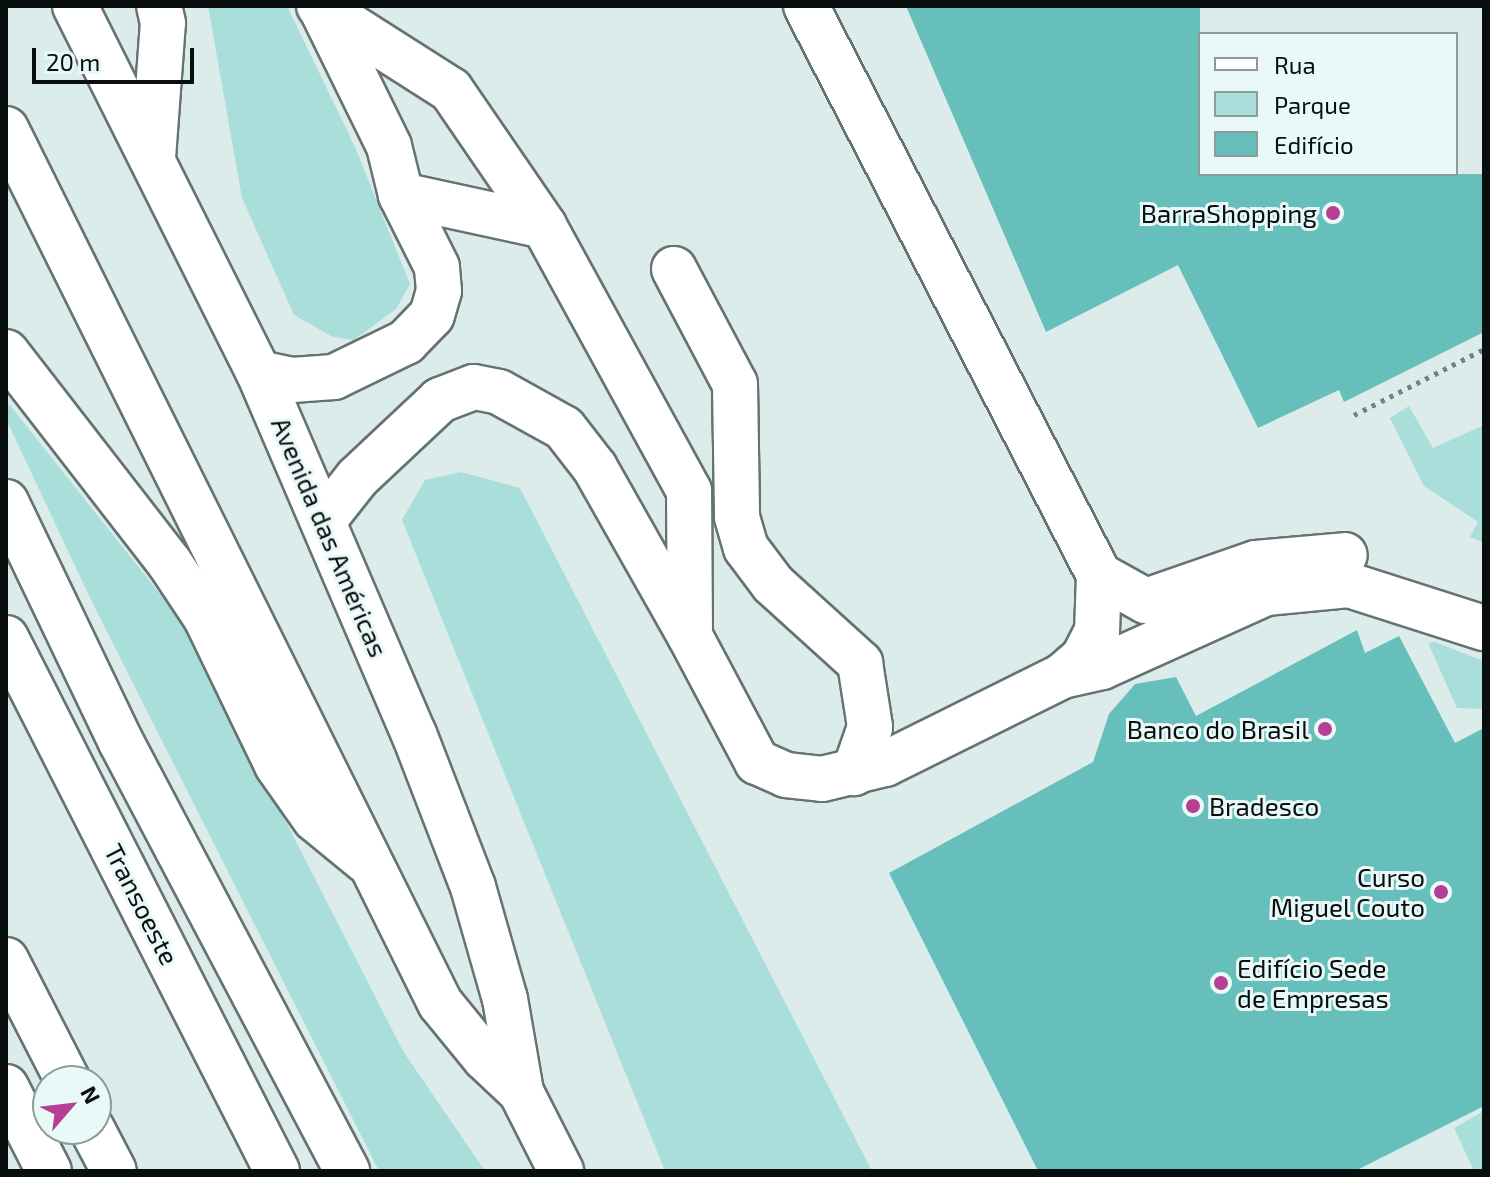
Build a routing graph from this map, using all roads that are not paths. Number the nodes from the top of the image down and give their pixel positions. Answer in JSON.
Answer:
{"nodes":[{"id":1,"x":75,"y":6,"type":"edge"},
{"id":2,"x":159,"y":6,"type":"edge"},
{"id":3,"x":806,"y":6,"type":"edge"},
{"id":4,"x":321,"y":9,"type":"edge"},
{"id":5,"x":6,"y":129,"type":"edge"},
{"id":6,"x":153,"y":158,"type":"junction"},
{"id":7,"x":401,"y":195,"type":"junction"},
{"id":8,"x":544,"y":226,"type":"junction"},
{"id":9,"x":674,"y":269,"type":"dead end"},
{"id":10,"x":6,"y":352,"type":"edge"},
{"id":11,"x":259,"y":373,"type":"junction"},
{"id":12,"x":6,"y":502,"type":"edge"},
{"id":13,"x":324,"y":520,"type":"junction"},
{"id":14,"x":1099,"y":575,"type":"junction"},
{"id":15,"x":1484,"y":600,"type":"edge"},
{"id":16,"x":1484,"y":628,"type":"edge"},
{"id":17,"x":690,"y":636,"type":"junction"},
{"id":18,"x":6,"y":638,"type":"edge"},
{"id":19,"x":1062,"y":676,"type":"junction"},
{"id":20,"x":854,"y":773,"type":"junction"},
{"id":21,"x":365,"y":860,"type":"junction"},
{"id":22,"x":6,"y":960,"type":"edge"},
{"id":23,"x":60,"y":1065,"type":"edge"},
{"id":24,"x":6,"y":1087,"type":"edge"},
{"id":25,"x":521,"y":1092,"type":"junction"},
{"id":26,"x":100,"y":1145,"type":"edge"},
{"id":27,"x":49,"y":1171,"type":"edge"},
{"id":28,"x":114,"y":1171,"type":"edge"},
{"id":29,"x":277,"y":1171,"type":"edge"},
{"id":30,"x":347,"y":1171,"type":"edge"},
{"id":31,"x":561,"y":1171,"type":"edge"}],
"edges":[{"from":1,"to":6,"type":"main road","name":"Avenida das Américas"},
{"from":2,"to":6,"type":"main road"},
{"from":3,"to":14,"type":"main road"},
{"from":4,"to":7,"type":"main road"},
{"from":4,"to":8,"type":"main road"},
{"from":5,"to":21,"type":"main road","name":"Avenida das Américas"},
{"from":6,"to":11,"type":"main road","name":"Avenida das Américas"},
{"from":7,"to":8,"type":"main road"},
{"from":7,"to":11,"type":"main road"},
{"from":8,"to":17,"type":"main road"},
{"from":9,"to":20,"type":"main road"},
{"from":10,"to":21,"type":"main road"},
{"from":11,"to":13,"type":"main road","name":"Avenida das Américas"},
{"from":12,"to":30,"type":"main road"},
{"from":13,"to":17,"type":"main road"},
{"from":13,"to":25,"type":"main road","name":"Avenida das Américas"},
{"from":14,"to":15,"type":"main road"},
{"from":14,"to":19,"type":"main road"},
{"from":16,"to":19,"type":"main road"},
{"from":17,"to":20,"type":"main road"},
{"from":18,"to":29,"type":"main road","name":"Transoeste"},
{"from":19,"to":20,"type":"main road"},
{"from":21,"to":25,"type":"main road","name":"Avenida das Américas"},
{"from":22,"to":23,"type":"main road"},
{"from":24,"to":27,"type":"main road"},
{"from":25,"to":31,"type":"main road","name":"Avenida das Américas"},
{"from":26,"to":28,"type":"main road"}]}
